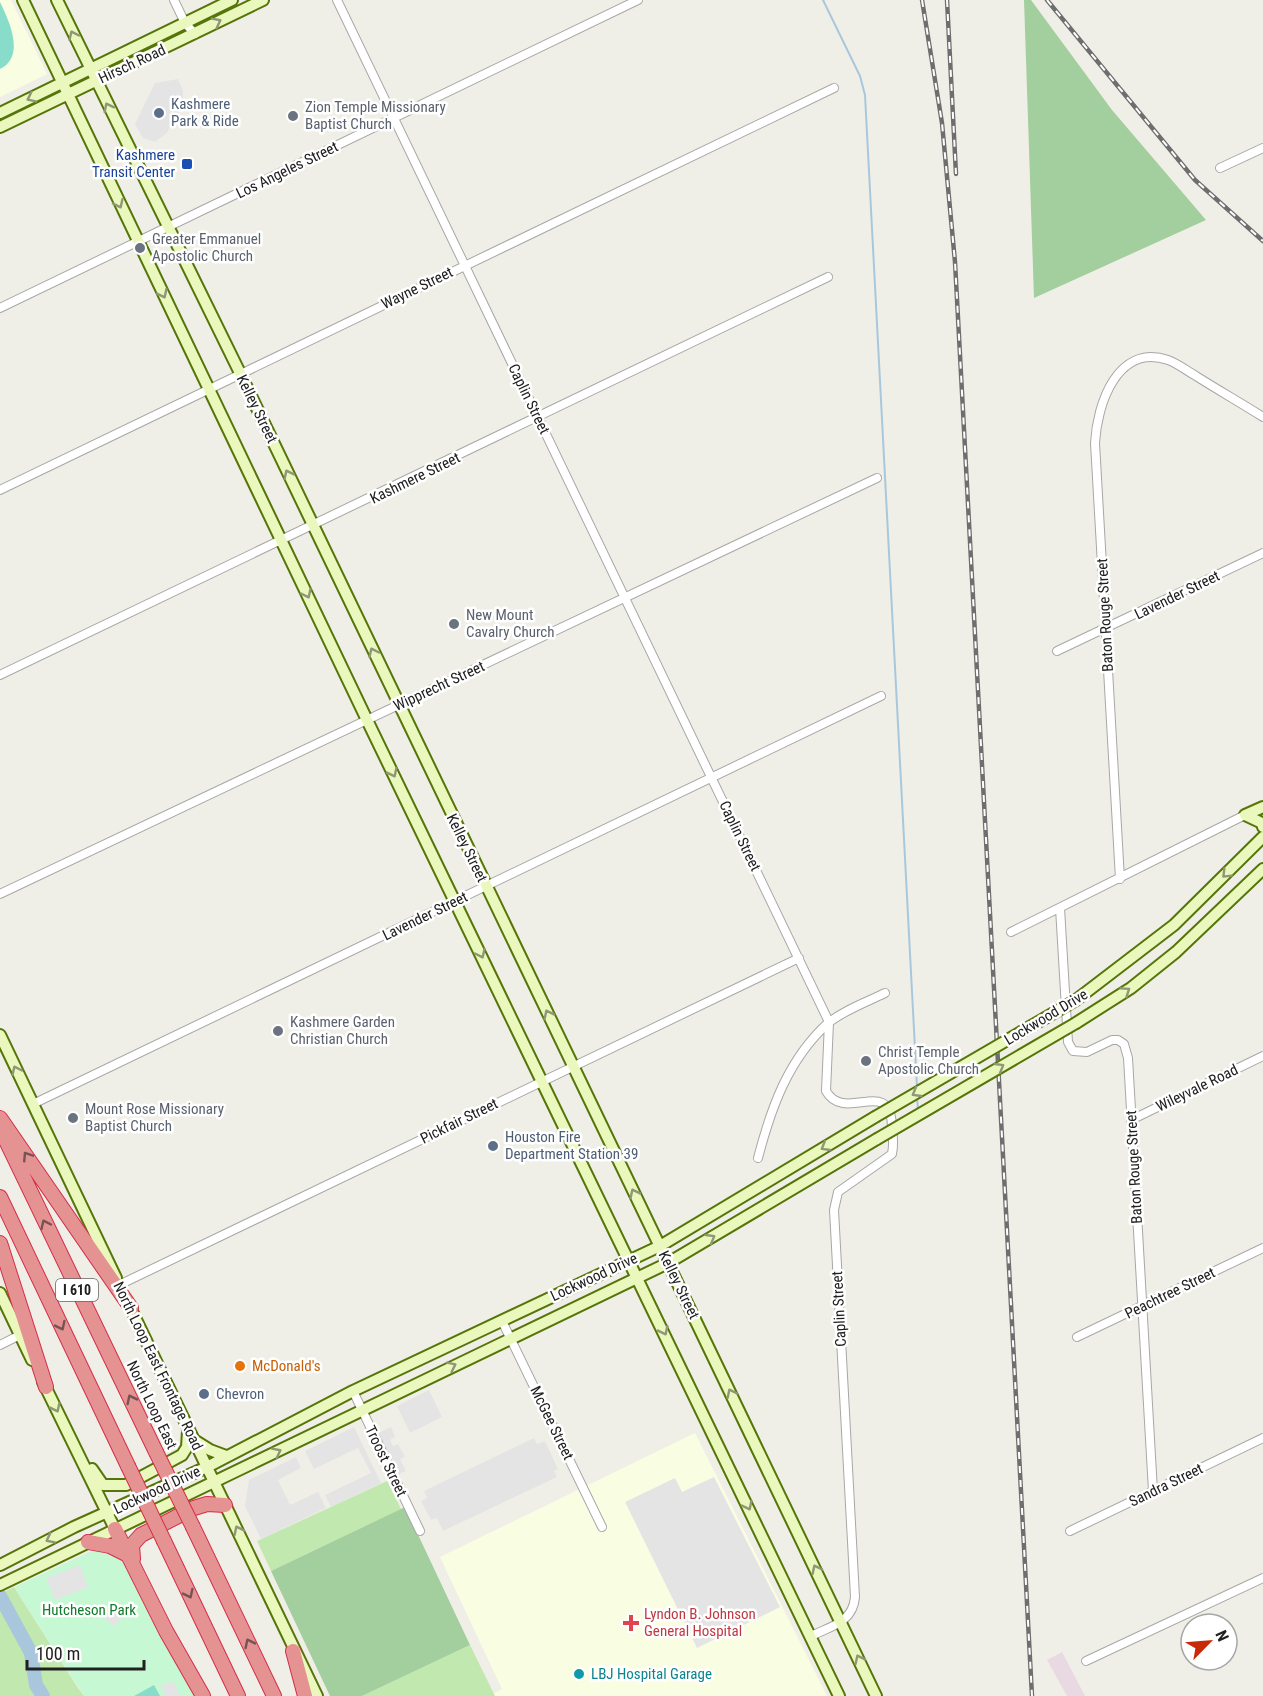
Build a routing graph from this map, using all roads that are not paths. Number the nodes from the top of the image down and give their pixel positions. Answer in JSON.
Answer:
{"nodes":[{"id":1,"x":23,"y":0,"type":"edge"},
{"id":2,"x":57,"y":0,"type":"edge"},
{"id":3,"x":174,"y":0,"type":"edge"},
{"id":4,"x":232,"y":0,"type":"edge"},
{"id":5,"x":263,"y":0,"type":"edge"},
{"id":6,"x":337,"y":0,"type":"edge"},
{"id":7,"x":638,"y":0,"type":"edge"},
{"id":8,"x":185,"y":23,"type":"junction"},
{"id":9,"x":191,"y":35,"type":"junction"},
{"id":10,"x":90,"y":70,"type":"junction"},
{"id":11,"x":95,"y":81,"type":"junction"},
{"id":12,"x":62,"y":83,"type":"junction"},
{"id":13,"x":834,"y":88,"type":"dead end"},
{"id":14,"x":68,"y":94,"type":"junction"},
{"id":15,"x":0,"y":113,"type":"edge"},
{"id":16,"x":393,"y":118,"type":"junction"},
{"id":17,"x":0,"y":127,"type":"edge"},
{"id":18,"x":1263,"y":148,"type":"edge"},
{"id":19,"x":1220,"y":168,"type":"dead end"},
{"id":20,"x":168,"y":228,"type":"junction"},
{"id":21,"x":137,"y":242,"type":"junction"},
{"id":22,"x":464,"y":266,"type":"junction"},
{"id":23,"x":828,"y":277,"type":"dead end"},
{"id":24,"x":0,"y":308,"type":"edge"},
{"id":25,"x":240,"y":373,"type":"junction"},
{"id":26,"x":209,"y":388,"type":"junction"},
{"id":27,"x":1263,"y":417,"type":"edge"},
{"id":28,"x":538,"y":418,"type":"junction"},
{"id":29,"x":877,"y":478,"type":"dead end"},
{"id":30,"x":0,"y":490,"type":"edge"},
{"id":31,"x":314,"y":526,"type":"junction"},
{"id":32,"x":282,"y":541,"type":"junction"},
{"id":33,"x":1263,"y":553,"type":"edge"},
{"id":34,"x":625,"y":598,"type":"junction"},
{"id":35,"x":1106,"y":630,"type":"junction"},
{"id":36,"x":1057,"y":651,"type":"dead end"},
{"id":37,"x":0,"y":675,"type":"edge"},
{"id":38,"x":881,"y":696,"type":"dead end"},
{"id":39,"x":398,"y":705,"type":"junction"},
{"id":40,"x":367,"y":720,"type":"junction"},
{"id":41,"x":711,"y":778,"type":"junction"},
{"id":42,"x":1263,"y":807,"type":"edge"},
{"id":43,"x":1245,"y":815,"type":"junction"},
{"id":44,"x":1263,"y":827,"type":"edge"},
{"id":45,"x":1263,"y":837,"type":"edge"},
{"id":46,"x":1263,"y":868,"type":"edge"},
{"id":47,"x":1120,"y":879,"type":"junction"},
{"id":48,"x":486,"y":886,"type":"junction"},
{"id":49,"x":0,"y":894,"type":"edge"},
{"id":50,"x":456,"y":901,"type":"junction"},
{"id":51,"x":1060,"y":908,"type":"junction"},
{"id":52,"x":1011,"y":932,"type":"dead end"},
{"id":53,"x":799,"y":958,"type":"junction"},
{"id":54,"x":885,"y":993,"type":"dead end"},
{"id":55,"x":829,"y":1022,"type":"junction"},
{"id":56,"x":0,"y":1035,"type":"edge"},
{"id":57,"x":1263,"y":1056,"type":"edge"},
{"id":58,"x":574,"y":1066,"type":"junction"},
{"id":59,"x":542,"y":1082,"type":"junction"},
{"id":60,"x":33,"y":1104,"type":"junction"},
{"id":61,"x":0,"y":1118,"type":"edge"},
{"id":62,"x":1131,"y":1120,"type":"junction"},
{"id":63,"x":0,"y":1128,"type":"edge"},
{"id":64,"x":758,"y":1158,"type":"dead end"},
{"id":65,"x":0,"y":1197,"type":"edge"},
{"id":66,"x":0,"y":1243,"type":"edge"},
{"id":67,"x":660,"y":1246,"type":"junction"},
{"id":68,"x":1263,"y":1248,"type":"edge"},
{"id":69,"x":629,"y":1261,"type":"junction"},
{"id":70,"x":668,"y":1263,"type":"junction"},
{"id":71,"x":638,"y":1278,"type":"junction"},
{"id":72,"x":120,"y":1285,"type":"junction"},
{"id":73,"x":0,"y":1293,"type":"edge"},
{"id":74,"x":1141,"y":1307,"type":"junction"},
{"id":75,"x":130,"y":1308,"type":"junction"},
{"id":76,"x":502,"y":1321,"type":"junction"},
{"id":77,"x":20,"y":1335,"type":"junction"},
{"id":78,"x":1077,"y":1337,"type":"dead end"},
{"id":79,"x":511,"y":1338,"type":"junction"},
{"id":80,"x":0,"y":1345,"type":"edge"},
{"id":81,"x":46,"y":1387,"type":"junction"},
{"id":82,"x":353,"y":1391,"type":"junction"},
{"id":83,"x":361,"y":1410,"type":"junction"},
{"id":84,"x":190,"y":1434,"type":"junction"},
{"id":85,"x":1263,"y":1438,"type":"edge"},
{"id":86,"x":74,"y":1446,"type":"junction"},
{"id":87,"x":226,"y":1456,"type":"junction"},
{"id":88,"x":207,"y":1467,"type":"junction"},
{"id":89,"x":214,"y":1483,"type":"junction"},
{"id":90,"x":1152,"y":1491,"type":"junction"},
{"id":91,"x":225,"y":1504,"type":"junction"},
{"id":92,"x":107,"y":1514,"type":"junction"},
{"id":93,"x":602,"y":1527,"type":"dead end"},
{"id":94,"x":115,"y":1529,"type":"junction"},
{"id":95,"x":420,"y":1531,"type":"dead end"},
{"id":96,"x":1070,"y":1531,"type":"dead end"},
{"id":97,"x":88,"y":1542,"type":"junction"},
{"id":98,"x":131,"y":1558,"type":"junction"},
{"id":99,"x":2,"y":1564,"type":"edge"},
{"id":100,"x":1263,"y":1578,"type":"edge"},
{"id":101,"x":0,"y":1585,"type":"edge"},
{"id":102,"x":842,"y":1622,"type":"junction"},
{"id":103,"x":811,"y":1636,"type":"junction"},
{"id":104,"x":293,"y":1651,"type":"junction"},
{"id":105,"x":1086,"y":1661,"type":"dead end"},
{"id":106,"x":203,"y":1696,"type":"edge"},
{"id":107,"x":238,"y":1696,"type":"edge"},
{"id":108,"x":274,"y":1696,"type":"edge"},
{"id":109,"x":304,"y":1696,"type":"edge"},
{"id":110,"x":317,"y":1696,"type":"edge"},
{"id":111,"x":839,"y":1696,"type":"edge"},
{"id":112,"x":876,"y":1696,"type":"edge"}],
"edges":[{"from":1,"to":12,"type":"main road"},
{"from":10,"to":2,"type":"main road","name":"Kelley Street","one_way":true},
{"from":3,"to":8,"type":"street"},
{"from":4,"to":8,"type":"main road","name":"Hirsch Road"},
{"from":9,"to":5,"type":"main road","name":"Hirsch Road","one_way":true},
{"from":6,"to":16,"type":"street","name":"Caplin Street"},
{"from":7,"to":16,"type":"street","name":"Los Angeles Street"},
{"from":8,"to":9,"type":"street"},
{"from":8,"to":10,"type":"main road","name":"Hirsch Road"},
{"from":9,"to":11,"type":"main road","name":"Hirsch Road"},
{"from":10,"to":11,"type":"main road","name":"Kelley Street"},
{"from":10,"to":12,"type":"main road","name":"Hirsch Road"},
{"from":11,"to":14,"type":"main road","name":"Hirsch Road"},
{"from":20,"to":11,"type":"main road","name":"Kelley Street","one_way":true},
{"from":12,"to":14,"type":"main road"},
{"from":12,"to":15,"type":"main road","name":"Hirsch Road","one_way":true},
{"from":13,"to":22,"type":"street","name":"Wayne Street"},
{"from":14,"to":17,"type":"main road","name":"Hirsch Road"},
{"from":14,"to":21,"type":"main road","one_way":true},
{"from":16,"to":20,"type":"street","name":"Los Angeles Street"},
{"from":16,"to":22,"type":"street","name":"Caplin Street"},
{"from":18,"to":19,"type":"street"},
{"from":20,"to":21,"type":"street","name":"Los Angeles Street"},
{"from":20,"to":25,"type":"main road","name":"Kelley Street"},
{"from":21,"to":24,"type":"street","name":"Los Angeles Street"},
{"from":21,"to":26,"type":"main road","one_way":true},
{"from":22,"to":25,"type":"street","name":"Wayne Street"},
{"from":22,"to":28,"type":"street","name":"Caplin Street"},
{"from":23,"to":28,"type":"street","name":"Kashmere Street"},
{"from":25,"to":26,"type":"street","name":"Wayne Street"},
{"from":31,"to":25,"type":"main road","name":"Kelley Street","one_way":true},
{"from":26,"to":30,"type":"street","name":"Wayne Street"},
{"from":26,"to":32,"type":"main road"},
{"from":27,"to":35,"type":"street","name":"Baton Rouge Street"},
{"from":28,"to":31,"type":"street","name":"Kashmere Street"},
{"from":28,"to":34,"type":"street","name":"Caplin Street"},
{"from":29,"to":34,"type":"street","name":"Wipprecht Street"},
{"from":31,"to":32,"type":"street","name":"Kashmere Street"},
{"from":39,"to":31,"type":"main road","name":"Kelley Street","one_way":true},
{"from":32,"to":37,"type":"street","name":"Kashmere Street"},
{"from":32,"to":40,"type":"main road","one_way":true},
{"from":33,"to":35,"type":"street","name":"Lavender Street"},
{"from":34,"to":39,"type":"street","name":"Wipprecht Street"},
{"from":34,"to":41,"type":"street","name":"Caplin Street"},
{"from":35,"to":36,"type":"street","name":"Lavender Street"},
{"from":35,"to":47,"type":"street","name":"Baton Rouge Street"},
{"from":38,"to":41,"type":"street","name":"Lavender Street"},
{"from":39,"to":40,"type":"street","name":"Wipprecht Street"},
{"from":39,"to":48,"type":"main road","name":"Kelley Street"},
{"from":40,"to":49,"type":"street","name":"Wipprecht Street"},
{"from":40,"to":50,"type":"main road","one_way":true},
{"from":41,"to":48,"type":"street","name":"Lavender Street"},
{"from":41,"to":53,"type":"street","name":"Caplin Street"},
{"from":42,"to":43,"type":"main road"},
{"from":43,"to":44,"type":"main road"},
{"from":43,"to":47,"type":"street"},
{"from":45,"to":67,"type":"main road","name":"Lockwood Drive","one_way":true,"bridge":true},
{"from":70,"to":46,"type":"main road","name":"Lockwood Drive","one_way":true,"bridge":true},
{"from":47,"to":51,"type":"street"},
{"from":48,"to":50,"type":"street","name":"Lavender Street"},
{"from":58,"to":48,"type":"main road","name":"Kelley Street","one_way":true},
{"from":50,"to":59,"type":"main road","one_way":true},
{"from":50,"to":60,"type":"street","name":"Lavender Street"},
{"from":51,"to":52,"type":"street"},
{"from":51,"to":62,"type":"street","name":"Baton Rouge Street"},
{"from":53,"to":55,"type":"street","name":"Caplin Street"},
{"from":53,"to":58,"type":"street","name":"Pickfair Street"},
{"from":54,"to":55,"type":"street"},
{"from":55,"to":64,"type":"street"},
{"from":55,"to":102,"type":"street","name":"Caplin Street"},
{"from":60,"to":56,"type":"main road","name":"North Loop East Frontage Road","one_way":true},
{"from":57,"to":62,"type":"street","name":"Wileyvale Road"},
{"from":58,"to":59,"type":"street","name":"Pickfair Street"},
{"from":67,"to":58,"type":"main road","name":"Kelley Street","one_way":true},
{"from":59,"to":69,"type":"main road"},
{"from":59,"to":72,"type":"street","name":"Pickfair Street"},
{"from":60,"to":72,"type":"main road","name":"North Loop East Frontage Road"},
{"from":75,"to":61,"type":"highway","one_way":true},
{"from":62,"to":74,"type":"street","name":"Baton Rouge Street"},
{"from":108,"to":63,"type":"highway","name":"North Loop East","number":"I 610","one_way":true,"bridge":true},
{"from":65,"to":107,"type":"highway","number":"I 610","one_way":true,"bridge":true},
{"from":66,"to":81,"type":"highway"},
{"from":67,"to":69,"type":"main road","name":"Lockwood Drive"},
{"from":67,"to":70,"type":"main road","name":"Kelley Street"},
{"from":68,"to":74,"type":"street","name":"Peachtree Street"},
{"from":69,"to":71,"type":"main road"},
{"from":69,"to":76,"type":"main road","name":"Lockwood Drive"},
{"from":70,"to":71,"type":"main road","name":"Lockwood Drive"},
{"from":102,"to":70,"type":"main road","name":"Kelley Street","one_way":true},
{"from":71,"to":79,"type":"main road","name":"Lockwood Drive"},
{"from":71,"to":103,"type":"main road","one_way":true},
{"from":72,"to":75,"type":"main road","name":"North Loop East Frontage Road"},
{"from":73,"to":77,"type":"main road"},
{"from":74,"to":78,"type":"street","name":"Peachtree Street"},
{"from":74,"to":90,"type":"street","name":"Baton Rouge Street"},
{"from":75,"to":84,"type":"main road","name":"North Loop East Frontage Road"},
{"from":76,"to":79,"type":"street","name":"McGee Street"},
{"from":76,"to":82,"type":"main road","name":"Lockwood Drive"},
{"from":77,"to":80,"type":"street"},
{"from":77,"to":81,"type":"main road"},
{"from":83,"to":79,"type":"main road","name":"Lockwood Drive","one_way":true},
{"from":79,"to":93,"type":"street","name":"McGee Street"},
{"from":81,"to":86,"type":"main road","one_way":true},
{"from":82,"to":83,"type":"street","name":"Troost Street"},
{"from":82,"to":87,"type":"main road","name":"Lockwood Drive"},
{"from":89,"to":83,"type":"main road","name":"Lockwood Drive","one_way":true},
{"from":83,"to":95,"type":"street","name":"Troost Street"},
{"from":84,"to":86,"type":"main road"},
{"from":84,"to":87,"type":"main road"},
{"from":84,"to":88,"type":"main road","name":"North Loop East Frontage Road"},
{"from":85,"to":90,"type":"street","name":"Sandra Street"},
{"from":86,"to":92,"type":"main road"},
{"from":87,"to":88,"type":"main road","name":"Lockwood Drive"},
{"from":88,"to":89,"type":"main road","name":"North Loop East Frontage Road"},
{"from":88,"to":92,"type":"main road","name":"Lockwood Drive"},
{"from":89,"to":91,"type":"main road","name":"North Loop East Frontage Road"},
{"from":89,"to":94,"type":"main road","name":"Lockwood Drive"},
{"from":90,"to":96,"type":"street","name":"Sandra Street"},
{"from":91,"to":98,"type":"highway"},
{"from":104,"to":91,"type":"main road","name":"North Loop East Frontage Road","one_way":true},
{"from":92,"to":94,"type":"main road"},
{"from":92,"to":99,"type":"main road","name":"Lockwood Drive","one_way":true},
{"from":94,"to":97,"type":"main road","name":"Lockwood Drive"},
{"from":94,"to":98,"type":"highway"},
{"from":97,"to":98,"type":"highway"},
{"from":97,"to":101,"type":"main road","name":"Lockwood Drive"},
{"from":98,"to":106,"type":"highway"},
{"from":100,"to":105,"type":"street"},
{"from":102,"to":103,"type":"street"},
{"from":112,"to":102,"type":"main road","name":"Kelley Street","one_way":true},
{"from":103,"to":111,"type":"main road"},
{"from":104,"to":109,"type":"highway"},
{"from":104,"to":110,"type":"main road","name":"North Loop East Frontage Road"}]}
